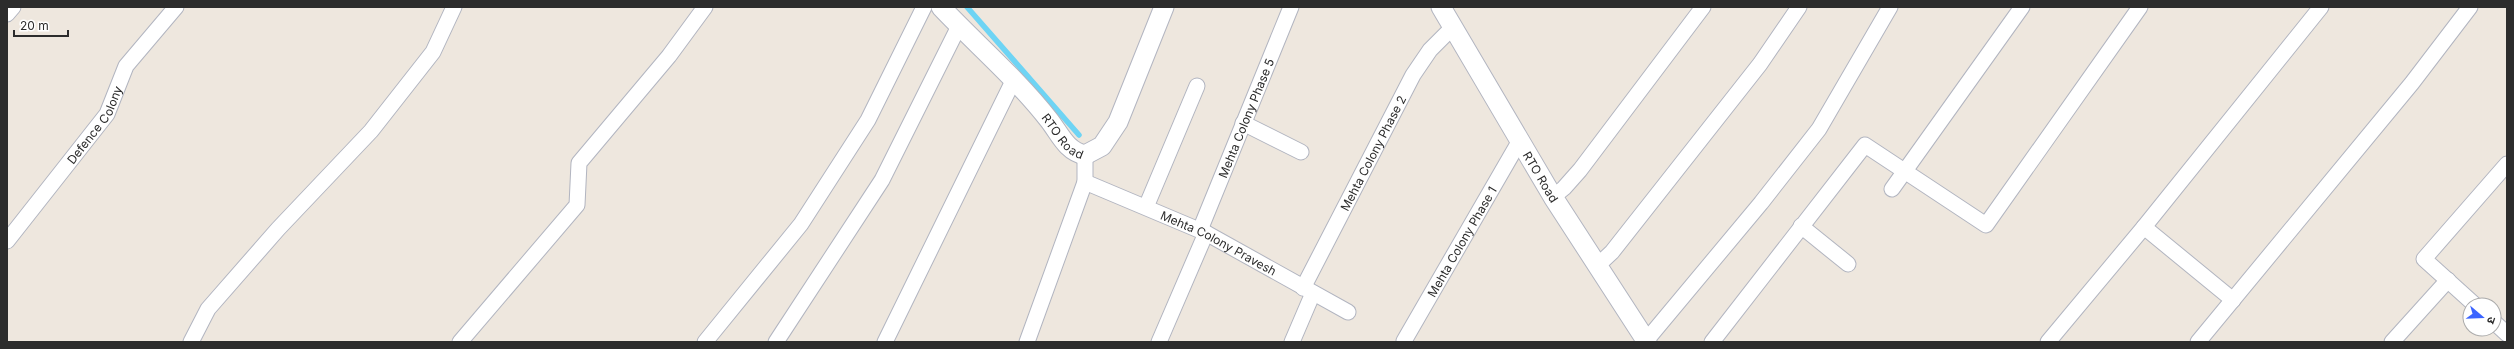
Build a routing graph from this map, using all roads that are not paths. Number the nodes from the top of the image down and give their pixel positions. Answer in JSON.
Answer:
{"nodes":[{"id":1,"x":13,"y":7,"type":"edge"},
{"id":2,"x":176,"y":7,"type":"edge"},
{"id":3,"x":454,"y":7,"type":"edge"},
{"id":4,"x":705,"y":7,"type":"edge"},
{"id":5,"x":924,"y":7,"type":"edge"},
{"id":6,"x":941,"y":7,"type":"edge"},
{"id":7,"x":1164,"y":7,"type":"edge"},
{"id":8,"x":1291,"y":7,"type":"edge"},
{"id":9,"x":1441,"y":7,"type":"edge"},
{"id":10,"x":1703,"y":7,"type":"edge"},
{"id":11,"x":1799,"y":7,"type":"edge"},
{"id":12,"x":1890,"y":7,"type":"edge"},
{"id":13,"x":2022,"y":7,"type":"edge"},
{"id":14,"x":2140,"y":7,"type":"edge"},
{"id":15,"x":2321,"y":7,"type":"edge"},
{"id":16,"x":2470,"y":7,"type":"edge"},
{"id":17,"x":7,"y":14,"type":"edge"},
{"id":18,"x":959,"y":26,"type":"junction"},
{"id":19,"x":1453,"y":26,"type":"junction"},
{"id":20,"x":1014,"y":79,"type":"junction"},
{"id":21,"x":1197,"y":86,"type":"dead end"},
{"id":22,"x":1243,"y":123,"type":"junction"},
{"id":23,"x":1520,"y":142,"type":"junction"},
{"id":24,"x":1301,"y":152,"type":"dead end"},
{"id":25,"x":1085,"y":154,"type":"junction"},
{"id":26,"x":2507,"y":164,"type":"edge"},
{"id":27,"x":1905,"y":170,"type":"junction"},
{"id":28,"x":1086,"y":182,"type":"junction"},
{"id":29,"x":1892,"y":189,"type":"dead end"},
{"id":30,"x":1553,"y":196,"type":"junction"},
{"id":31,"x":1146,"y":207,"type":"junction"},
{"id":32,"x":1801,"y":226,"type":"junction"},
{"id":33,"x":2144,"y":228,"type":"junction"},
{"id":34,"x":1203,"y":231,"type":"junction"},
{"id":35,"x":7,"y":241,"type":"edge"},
{"id":36,"x":1848,"y":264,"type":"dead end"},
{"id":37,"x":1597,"y":266,"type":"junction"},
{"id":38,"x":2448,"y":280,"type":"junction"},
{"id":39,"x":1308,"y":290,"type":"junction"},
{"id":40,"x":2466,"y":297,"type":"edge"},
{"id":41,"x":2233,"y":300,"type":"junction"},
{"id":42,"x":1348,"y":312,"type":"dead end"},
{"id":43,"x":2507,"y":333,"type":"edge"},
{"id":44,"x":1404,"y":341,"type":"dead end"},
{"id":45,"x":191,"y":342,"type":"edge"},
{"id":46,"x":460,"y":342,"type":"edge"},
{"id":47,"x":705,"y":342,"type":"edge"},
{"id":48,"x":776,"y":342,"type":"edge"},
{"id":49,"x":885,"y":342,"type":"edge"},
{"id":50,"x":1027,"y":342,"type":"edge"},
{"id":51,"x":1159,"y":342,"type":"edge"},
{"id":52,"x":1292,"y":342,"type":"edge"},
{"id":53,"x":1646,"y":342,"type":"edge"},
{"id":54,"x":1712,"y":342,"type":"edge"},
{"id":55,"x":2048,"y":342,"type":"edge"},
{"id":56,"x":2198,"y":342,"type":"edge"},
{"id":57,"x":2392,"y":342,"type":"edge"},
{"id":58,"x":2498,"y":342,"type":"edge"}],
"edges":[{"from":1,"to":17,"type":"street"},
{"from":2,"to":35,"type":"street","name":"Defence Colony"},
{"from":3,"to":45,"type":"street"},
{"from":4,"to":46,"type":"street"},
{"from":5,"to":47,"type":"street"},
{"from":6,"to":18,"type":"street","name":"RTO Road"},
{"from":7,"to":25,"type":"street","name":"RTO Road"},
{"from":8,"to":22,"type":"street","name":"Mehta Colony Phase 5"},
{"from":9,"to":19,"type":"street","name":"RTO Road"},
{"from":10,"to":30,"type":"street"},
{"from":11,"to":37,"type":"street"},
{"from":12,"to":53,"type":"street"},
{"from":13,"to":27,"type":"street"},
{"from":14,"to":27,"type":"street"},
{"from":15,"to":33,"type":"street"},
{"from":16,"to":41,"type":"street"},
{"from":18,"to":20,"type":"street","name":"RTO Road"},
{"from":18,"to":48,"type":"street"},
{"from":19,"to":23,"type":"street","name":"RTO Road"},
{"from":19,"to":39,"type":"street","name":"Mehta Colony Phase 2"},
{"from":20,"to":25,"type":"street","name":"RTO Road"},
{"from":20,"to":49,"type":"street"},
{"from":21,"to":31,"type":"street"},
{"from":22,"to":24,"type":"street"},
{"from":22,"to":34,"type":"street","name":"Mehta Colony Phase 5"},
{"from":23,"to":30,"type":"street","name":"RTO Road"},
{"from":23,"to":44,"type":"street","name":"Mehta Colony Phase 1"},
{"from":25,"to":28,"type":"street"},
{"from":26,"to":38,"type":"street"},
{"from":27,"to":29,"type":"street"},
{"from":27,"to":32,"type":"street"},
{"from":28,"to":31,"type":"street","name":"Mehta Colony Pravesh"},
{"from":28,"to":50,"type":"street"},
{"from":30,"to":37,"type":"street","name":"RTO Road"},
{"from":31,"to":34,"type":"street","name":"Mehta Colony Pravesh"},
{"from":32,"to":36,"type":"street"},
{"from":32,"to":54,"type":"street"},
{"from":33,"to":41,"type":"street"},
{"from":33,"to":55,"type":"street"},
{"from":34,"to":39,"type":"street","name":"Mehta Colony Pravesh"},
{"from":34,"to":51,"type":"street","name":"Mehta Colony Phase 5"},
{"from":37,"to":53,"type":"street","name":"RTO Road"},
{"from":38,"to":40,"type":"street"},
{"from":38,"to":57,"type":"street"},
{"from":39,"to":42,"type":"street","name":"Mehta Colony Pravesh"},
{"from":39,"to":52,"type":"street","name":"Mehta Colony Phase 2"},
{"from":41,"to":56,"type":"street"},
{"from":43,"to":58,"type":"street"}]}
